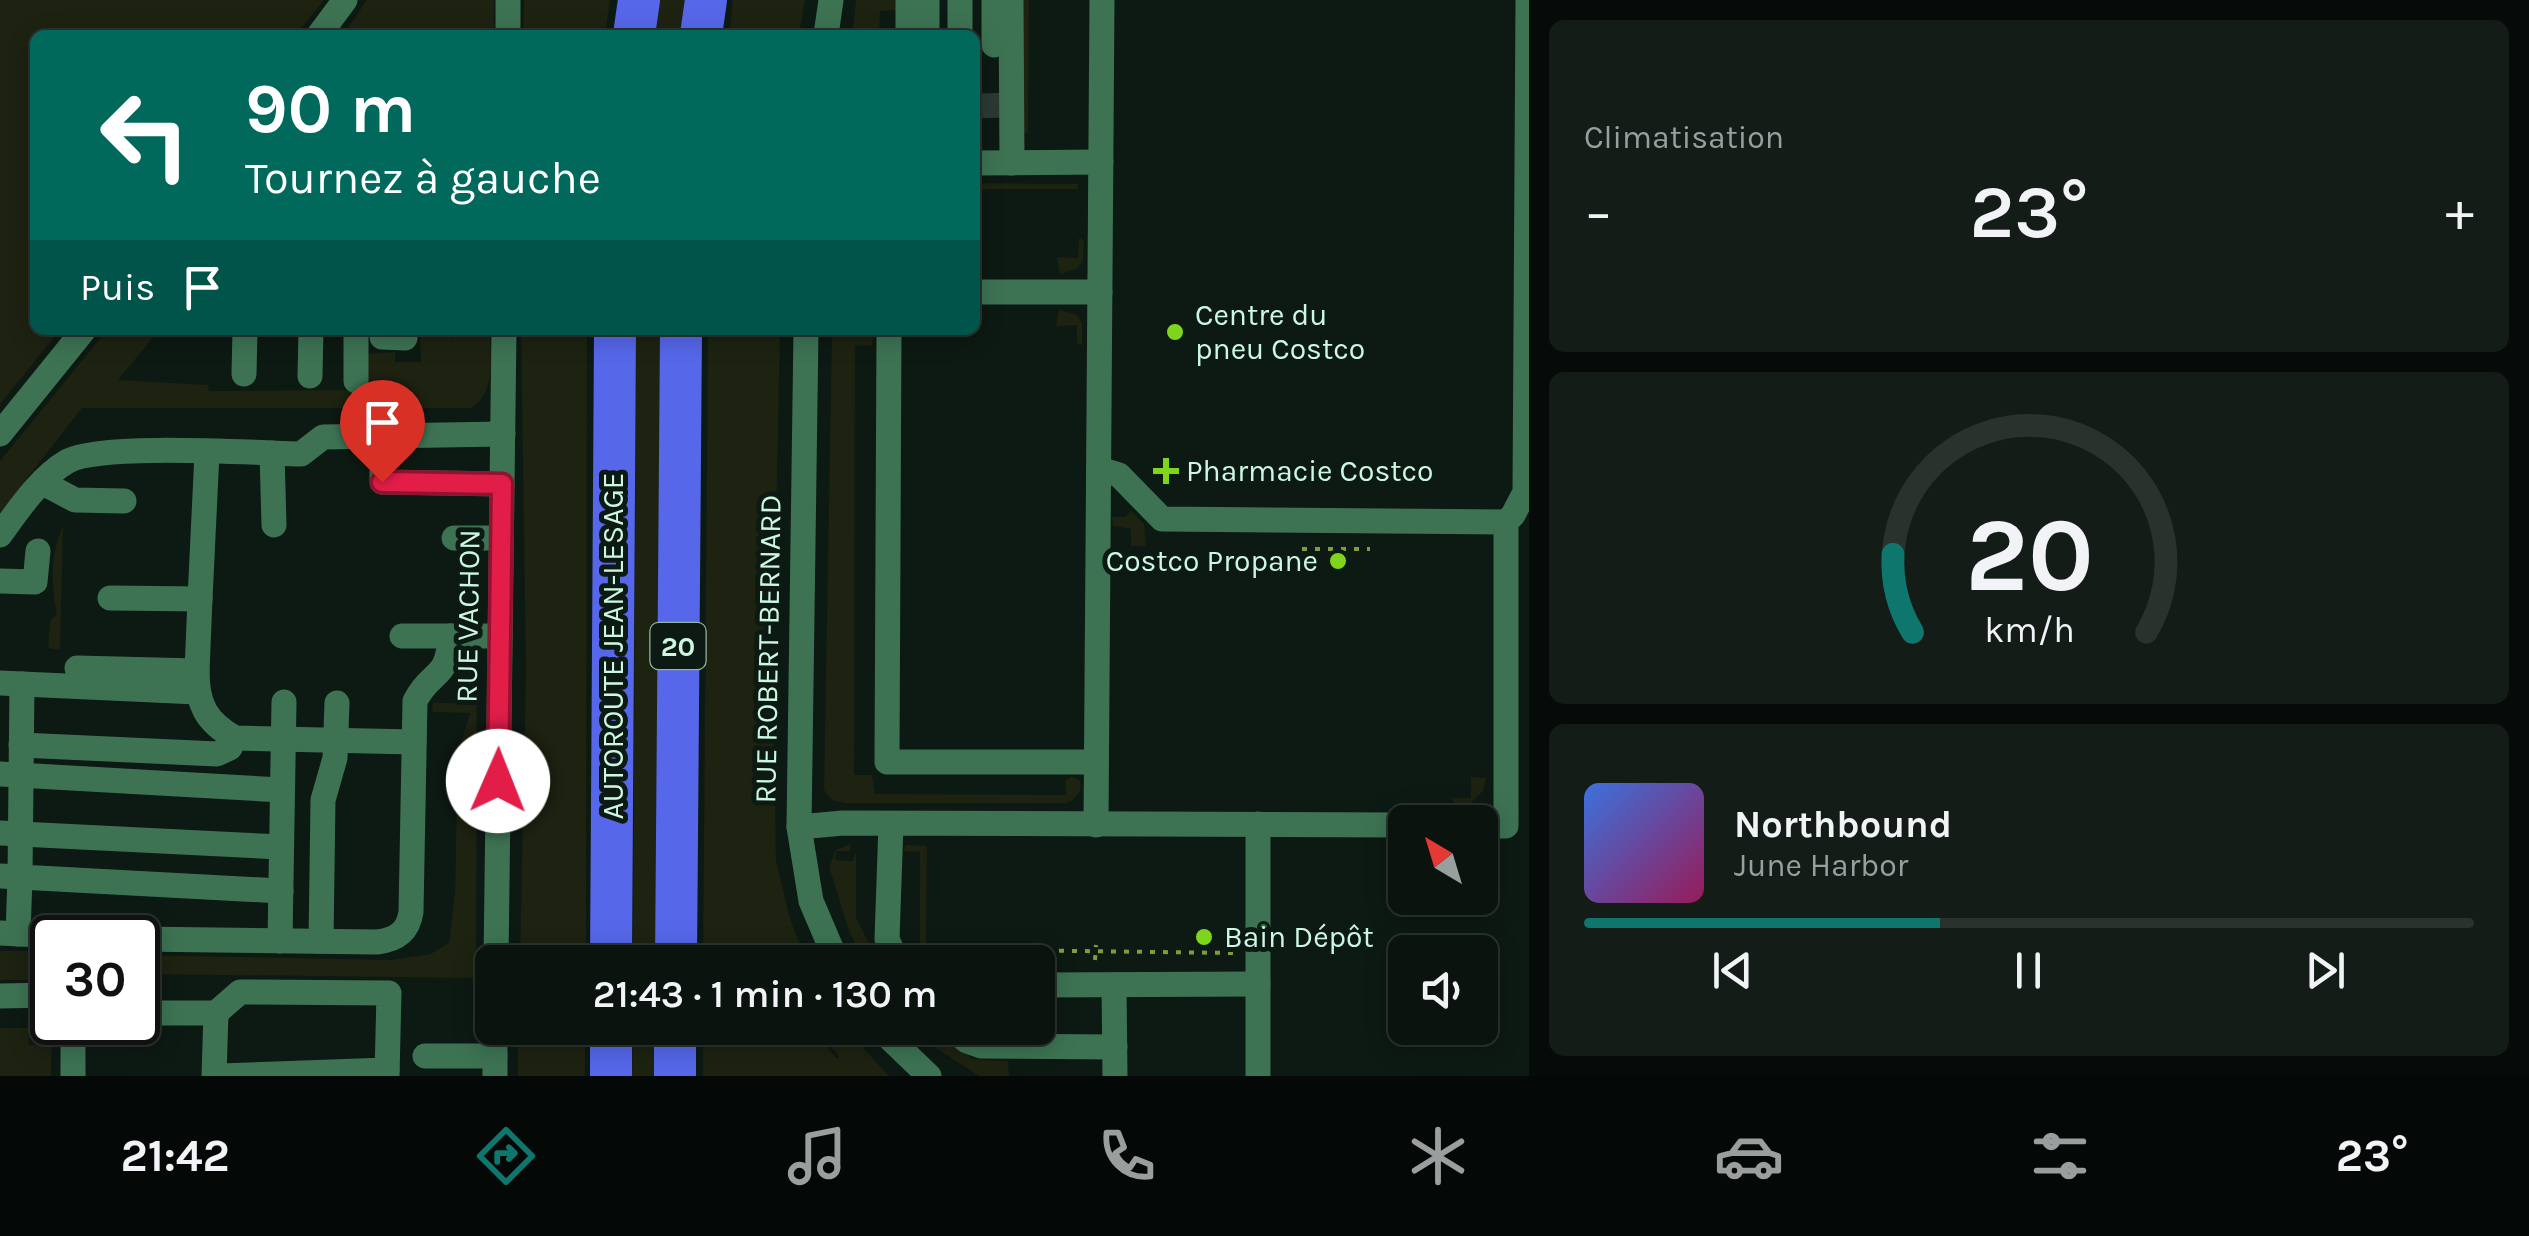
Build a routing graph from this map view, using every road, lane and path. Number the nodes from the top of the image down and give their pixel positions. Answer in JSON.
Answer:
{"nodes":[{"id":1,"x":345,"y":0,"type":"edge"},
{"id":2,"x":508,"y":0,"type":"edge"},
{"id":3,"x":639,"y":0,"type":"edge"},
{"id":4,"x":706,"y":0,"type":"edge"},
{"id":5,"x":831,"y":0,"type":"edge"},
{"id":6,"x":908,"y":0,"type":"edge"},
{"id":7,"x":927,"y":0,"type":"edge"},
{"id":8,"x":960,"y":0,"type":"edge"},
{"id":9,"x":994,"y":0,"type":"edge"},
{"id":10,"x":1011,"y":0,"type":"edge"},
{"id":11,"x":1102,"y":0,"type":"edge"},
{"id":12,"x":1528,"y":0,"type":"edge"},
{"id":13,"x":324,"y":30,"type":"edge"},
{"id":14,"x":508,"y":30,"type":"edge"},
{"id":15,"x":635,"y":30,"type":"edge"},
{"id":16,"x":702,"y":30,"type":"edge"},
{"id":17,"x":827,"y":30,"type":"edge"},
{"id":18,"x":908,"y":30,"type":"edge"},
{"id":19,"x":927,"y":30,"type":"edge"},
{"id":20,"x":960,"y":30,"type":"edge"},
{"id":21,"x":994,"y":93,"type":"tunnel mouth"},
{"id":22,"x":995,"y":126,"type":"tunnel mouth"},
{"id":23,"x":1101,"y":162,"type":"junction"},
{"id":24,"x":994,"y":163,"type":"edge"},
{"id":25,"x":980,"y":292,"type":"edge"},
{"id":26,"x":1100,"y":292,"type":"junction"},
{"id":27,"x":80,"y":335,"type":"edge"},
{"id":28,"x":245,"y":335,"type":"edge"},
{"id":29,"x":311,"y":335,"type":"edge"},
{"id":30,"x":356,"y":335,"type":"edge"},
{"id":31,"x":504,"y":335,"type":"edge"},
{"id":32,"x":615,"y":335,"type":"edge"},
{"id":33,"x":680,"y":335,"type":"edge"},
{"id":34,"x":806,"y":335,"type":"edge"},
{"id":35,"x":888,"y":335,"type":"edge"},
{"id":36,"x":244,"y":374,"type":"dead end"},
{"id":37,"x":310,"y":376,"type":"dead end"},
{"id":38,"x":356,"y":381,"type":"dead end"},
{"id":39,"x":0,"y":434,"type":"edge"},
{"id":40,"x":502,"y":434,"type":"junction"},
{"id":41,"x":382,"y":436,"type":"junction"},
{"id":42,"x":207,"y":452,"type":"junction"},
{"id":43,"x":272,"y":453,"type":"junction"},
{"id":44,"x":1100,"y":469,"type":"junction"},
{"id":45,"x":43,"y":483,"type":"junction"},
{"id":46,"x":502,"y":484,"type":"junction"},
{"id":47,"x":124,"y":501,"type":"dead end"},
{"id":48,"x":1506,"y":522,"type":"junction"},
{"id":49,"x":274,"y":526,"type":"dead end"},
{"id":50,"x":0,"y":535,"type":"edge"},
{"id":51,"x":454,"y":538,"type":"dead end"},
{"id":52,"x":501,"y":538,"type":"junction"},
{"id":53,"x":1302,"y":549,"type":"dead end"},
{"id":54,"x":1370,"y":549,"type":"dead end"},
{"id":55,"x":38,"y":551,"type":"dead end"},
{"id":56,"x":0,"y":581,"type":"edge"},
{"id":57,"x":110,"y":598,"type":"dead end"},
{"id":58,"x":200,"y":599,"type":"junction"},
{"id":59,"x":402,"y":636,"type":"dead end"},
{"id":60,"x":450,"y":636,"type":"junction"},
{"id":61,"x":500,"y":636,"type":"junction"},
{"id":62,"x":78,"y":668,"type":"dead end"},
{"id":63,"x":197,"y":682,"type":"junction"},
{"id":64,"x":11,"y":683,"type":"edge"},
{"id":65,"x":284,"y":702,"type":"dead end"},
{"id":66,"x":337,"y":703,"type":"dead end"},
{"id":67,"x":235,"y":738,"type":"junction"},
{"id":68,"x":283,"y":741,"type":"junction"},
{"id":69,"x":337,"y":742,"type":"junction"},
{"id":70,"x":414,"y":742,"type":"junction"},
{"id":71,"x":22,"y":746,"type":"junction"},
{"id":72,"x":1096,"y":762,"type":"junction"},
{"id":73,"x":11,"y":775,"type":"edge"},
{"id":74,"x":282,"y":790,"type":"junction"},
{"id":75,"x":891,"y":824,"type":"junction"},
{"id":76,"x":1096,"y":824,"type":"junction"},
{"id":77,"x":1258,"y":824,"type":"junction"},
{"id":78,"x":1388,"y":826,"type":"edge"},
{"id":79,"x":1498,"y":826,"type":"edge"},
{"id":80,"x":798,"y":827,"type":"junction"},
{"id":81,"x":10,"y":834,"type":"edge"},
{"id":82,"x":281,"y":848,"type":"junction"},
{"id":83,"x":10,"y":877,"type":"edge"},
{"id":84,"x":280,"y":892,"type":"junction"},
{"id":85,"x":9,"y":933,"type":"edge"},
{"id":86,"x":160,"y":939,"type":"edge"},
{"id":87,"x":280,"y":941,"type":"junction"},
{"id":88,"x":322,"y":941,"type":"junction"},
{"id":89,"x":496,"y":945,"type":"edge"},
{"id":90,"x":611,"y":945,"type":"edge"},
{"id":91,"x":676,"y":945,"type":"edge"},
{"id":92,"x":830,"y":945,"type":"edge"},
{"id":93,"x":892,"y":945,"type":"edge"},
{"id":94,"x":1157,"y":945,"type":"dead end"},
{"id":95,"x":1204,"y":946,"type":"dead end"},
{"id":96,"x":1055,"y":949,"type":"edge"},
{"id":97,"x":1157,"y":952,"type":"junction"},
{"id":98,"x":1204,"y":953,"type":"junction"},
{"id":99,"x":1247,"y":953,"type":"dead end"},
{"id":100,"x":1258,"y":984,"type":"junction"},
{"id":101,"x":1055,"y":985,"type":"edge"},
{"id":102,"x":1114,"y":985,"type":"junction"},
{"id":103,"x":30,"y":995,"type":"edge"},
{"id":104,"x":0,"y":996,"type":"edge"},
{"id":105,"x":160,"y":1013,"type":"edge"},
{"id":106,"x":216,"y":1013,"type":"junction"},
{"id":107,"x":73,"y":1045,"type":"edge"},
{"id":108,"x":611,"y":1045,"type":"edge"},
{"id":109,"x":675,"y":1045,"type":"edge"},
{"id":110,"x":897,"y":1045,"type":"edge"},
{"id":111,"x":979,"y":1045,"type":"edge"},
{"id":112,"x":1115,"y":1047,"type":"junction"},
{"id":113,"x":425,"y":1056,"type":"dead end"},
{"id":114,"x":494,"y":1066,"type":"edge"},
{"id":115,"x":387,"y":1073,"type":"edge"},
{"id":116,"x":72,"y":1076,"type":"edge"},
{"id":117,"x":217,"y":1076,"type":"edge"},
{"id":118,"x":611,"y":1076,"type":"edge"},
{"id":119,"x":675,"y":1076,"type":"edge"},
{"id":120,"x":929,"y":1076,"type":"edge"},
{"id":121,"x":1115,"y":1076,"type":"edge"},
{"id":122,"x":1258,"y":1076,"type":"edge"}],
"edges":[{"from":1,"to":13,"type":"street"},
{"from":2,"to":14,"type":"street"},
{"from":3,"to":15,"type":"highway"},
{"from":4,"to":16,"type":"highway"},
{"from":5,"to":17,"type":"street"},
{"from":6,"to":18,"type":"street"},
{"from":7,"to":19,"type":"street"},
{"from":8,"to":20,"type":"street"},
{"from":9,"to":21,"type":"street"},
{"from":10,"to":24,"type":"street"},
{"from":11,"to":23,"type":"street"},
{"from":12,"to":48,"type":"street"},
{"from":22,"to":24,"type":"street"},
{"from":23,"to":24,"type":"street"},
{"from":23,"to":26,"type":"street"},
{"from":25,"to":26,"type":"street"},
{"from":26,"to":44,"type":"street"},
{"from":27,"to":39,"type":"street"},
{"from":28,"to":36,"type":"street"},
{"from":29,"to":37,"type":"street"},
{"from":30,"to":38,"type":"street"},
{"from":31,"to":40,"type":"street","name":"RUE VACHON"},
{"from":32,"to":90,"type":"highway","name":"AUTOROUTE JEAN-LESAGE","number":"20"},
{"from":33,"to":91,"type":"highway","number":"20"},
{"from":34,"to":80,"type":"street","name":"RUE ROBERT-BERNARD"},
{"from":35,"to":72,"type":"street"},
{"from":40,"to":41,"type":"street"},
{"from":40,"to":46,"type":"street","name":"RUE VACHON"},
{"from":41,"to":43,"type":"street"},
{"from":41,"to":46,"type":"street"},
{"from":42,"to":43,"type":"street"},
{"from":42,"to":45,"type":"street"},
{"from":42,"to":58,"type":"street"},
{"from":43,"to":49,"type":"street"},
{"from":44,"to":48,"type":"street"},
{"from":44,"to":72,"type":"street"},
{"from":45,"to":47,"type":"street"},
{"from":45,"to":50,"type":"street"},
{"from":46,"to":52,"type":"street","name":"RUE VACHON"},
{"from":48,"to":79,"type":"street"},
{"from":51,"to":52,"type":"street"},
{"from":52,"to":61,"type":"street","name":"RUE VACHON"},
{"from":53,"to":54,"type":"path"},
{"from":55,"to":56,"type":"street"},
{"from":57,"to":58,"type":"street"},
{"from":58,"to":63,"type":"street"},
{"from":59,"to":60,"type":"street"},
{"from":60,"to":61,"type":"street"},
{"from":60,"to":70,"type":"street"},
{"from":61,"to":89,"type":"street","name":"RUE VACHON"},
{"from":62,"to":63,"type":"street"},
{"from":63,"to":64,"type":"street"},
{"from":63,"to":67,"type":"street"},
{"from":64,"to":71,"type":"street"},
{"from":65,"to":68,"type":"street"},
{"from":66,"to":69,"type":"street"},
{"from":67,"to":68,"type":"street"},
{"from":67,"to":71,"type":"street"},
{"from":68,"to":69,"type":"street"},
{"from":68,"to":74,"type":"street"},
{"from":69,"to":70,"type":"street"},
{"from":69,"to":88,"type":"street"},
{"from":70,"to":88,"type":"street"},
{"from":71,"to":73,"type":"street"},
{"from":72,"to":76,"type":"street"},
{"from":73,"to":74,"type":"street"},
{"from":73,"to":81,"type":"street"},
{"from":74,"to":82,"type":"street"},
{"from":75,"to":76,"type":"street"},
{"from":75,"to":80,"type":"street"},
{"from":75,"to":93,"type":"street"},
{"from":76,"to":77,"type":"street"},
{"from":77,"to":78,"type":"street"},
{"from":77,"to":100,"type":"street"},
{"from":80,"to":92,"type":"street","name":"RUE ROBERT-BERNARD"},
{"from":81,"to":82,"type":"street"},
{"from":81,"to":83,"type":"street"},
{"from":82,"to":84,"type":"street"},
{"from":83,"to":84,"type":"street"},
{"from":83,"to":85,"type":"street"},
{"from":84,"to":87,"type":"street"},
{"from":86,"to":87,"type":"street"},
{"from":87,"to":88,"type":"street"},
{"from":94,"to":97,"type":"path"},
{"from":95,"to":98,"type":"path"},
{"from":96,"to":97,"type":"path"},
{"from":97,"to":98,"type":"path"},
{"from":98,"to":99,"type":"path"},
{"from":100,"to":102,"type":"street"},
{"from":100,"to":122,"type":"street"},
{"from":101,"to":102,"type":"street"},
{"from":102,"to":112,"type":"street"},
{"from":103,"to":104,"type":"street"},
{"from":105,"to":106,"type":"street"},
{"from":106,"to":115,"type":"street"},
{"from":106,"to":117,"type":"street"},
{"from":107,"to":116,"type":"street"},
{"from":108,"to":118,"type":"highway"},
{"from":109,"to":119,"type":"highway"},
{"from":110,"to":120,"type":"street"},
{"from":111,"to":112,"type":"street"},
{"from":112,"to":121,"type":"street"},
{"from":113,"to":114,"type":"street"},
{"from":115,"to":117,"type":"street"}]}
